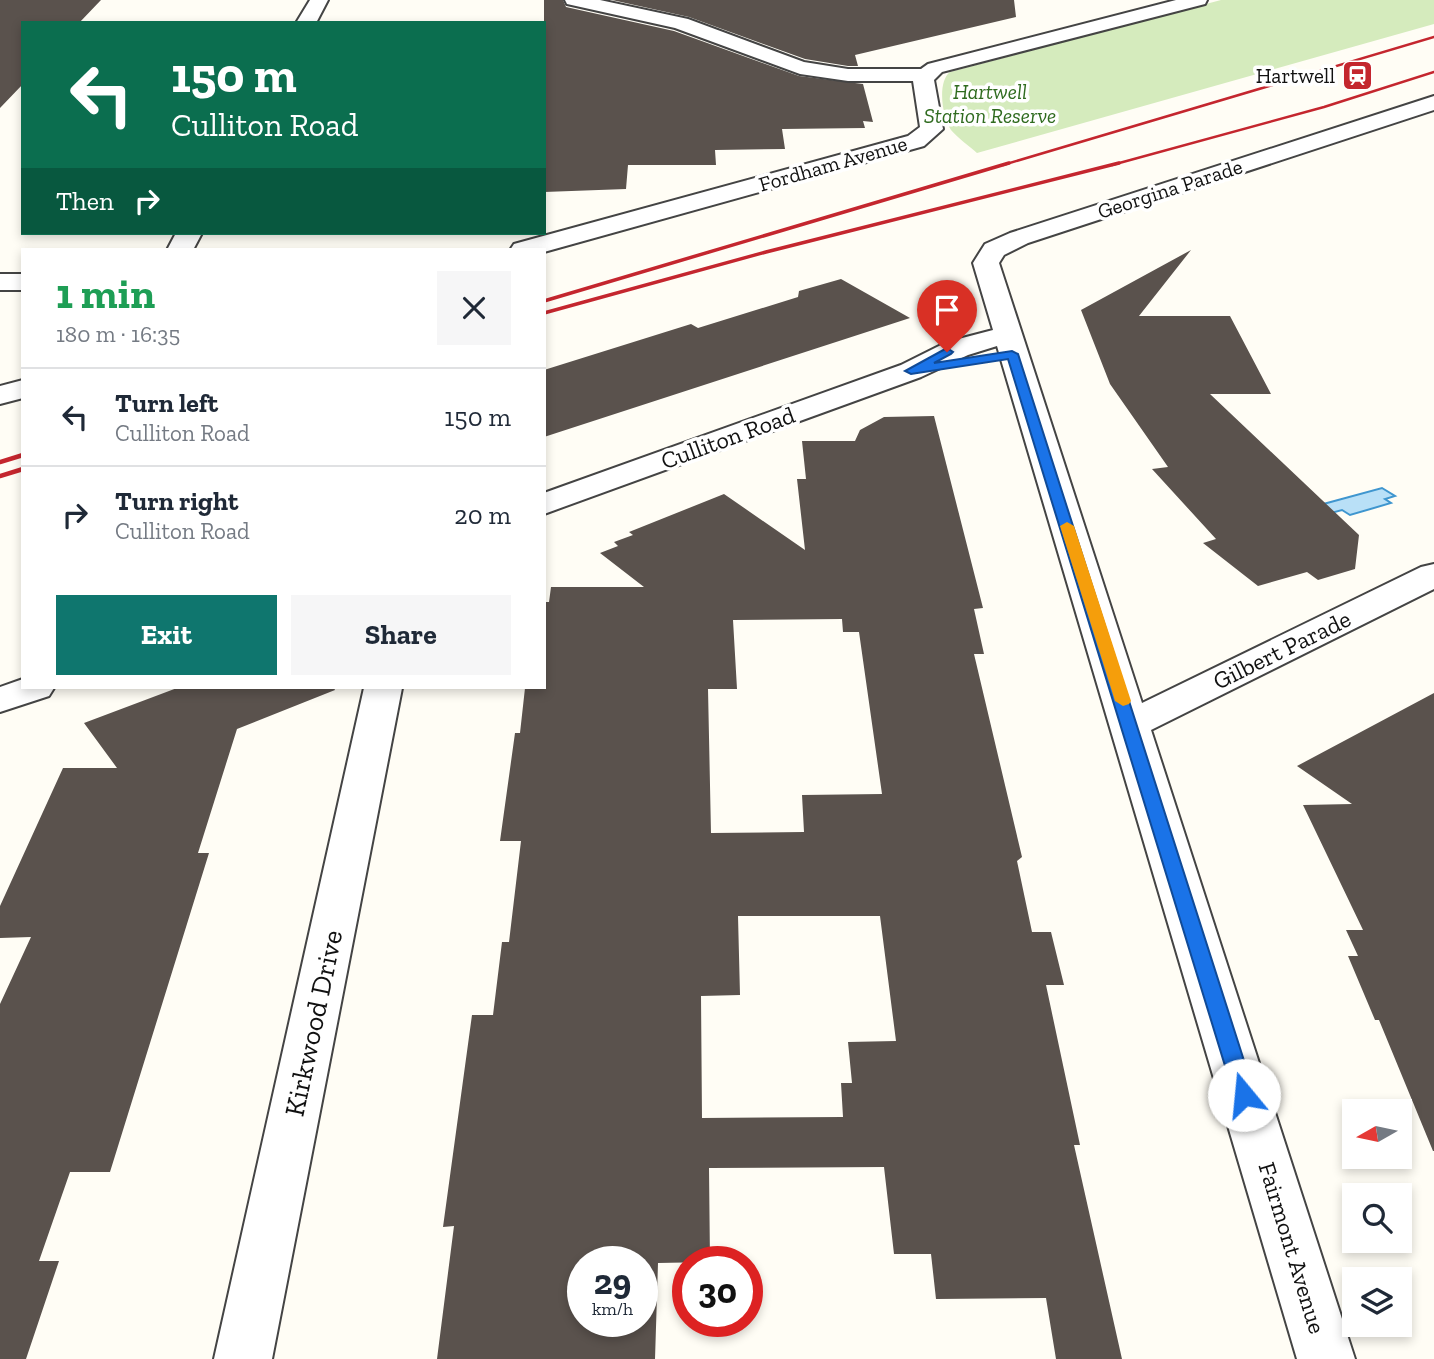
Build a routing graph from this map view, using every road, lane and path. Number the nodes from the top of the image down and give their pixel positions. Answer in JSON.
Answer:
{"nodes":[{"id":1,"x":319,"y":0,"type":"edge"},
{"id":2,"x":574,"y":0,"type":"edge"},
{"id":3,"x":1181,"y":2,"type":"edge"},
{"id":4,"x":307,"y":21,"type":"edge"},
{"id":5,"x":924,"y":75,"type":"junction"},
{"id":6,"x":1434,"y":103,"type":"edge"},
{"id":7,"x":530,"y":248,"type":"edge"},
{"id":8,"x":0,"y":282,"type":"edge"},
{"id":9,"x":21,"y":282,"type":"edge"},
{"id":10,"x":1010,"y":345,"type":"junction"},
{"id":11,"x":21,"y":390,"type":"edge"},
{"id":12,"x":0,"y":395,"type":"edge"},
{"id":13,"x":546,"y":503,"type":"edge"},
{"id":14,"x":1434,"y":575,"type":"edge"},
{"id":15,"x":32,"y":689,"type":"edge"},
{"id":16,"x":383,"y":689,"type":"edge"},
{"id":17,"x":0,"y":700,"type":"edge"},
{"id":18,"x":1131,"y":724,"type":"junction"},
{"id":19,"x":243,"y":1359,"type":"edge"},
{"id":20,"x":1326,"y":1359,"type":"edge"}],
"edges":[{"from":1,"to":4,"type":"street"},
{"from":2,"to":5,"type":"street"},
{"from":3,"to":5,"type":"street"},
{"from":5,"to":7,"type":"street","name":"Fordham Avenue"},
{"from":6,"to":10,"type":"street","name":"Georgina Parade"},
{"from":8,"to":9,"type":"street"},
{"from":10,"to":13,"type":"street","name":"Culliton Road"},
{"from":10,"to":18,"type":"street","name":"Fairmont Avenue"},
{"from":11,"to":12,"type":"street"},
{"from":14,"to":18,"type":"street","name":"Gilbert Parade"},
{"from":15,"to":17,"type":"street"},
{"from":16,"to":19,"type":"street","name":"Kirkwood Drive"},
{"from":18,"to":20,"type":"street","name":"Fairmont Avenue"}]}
